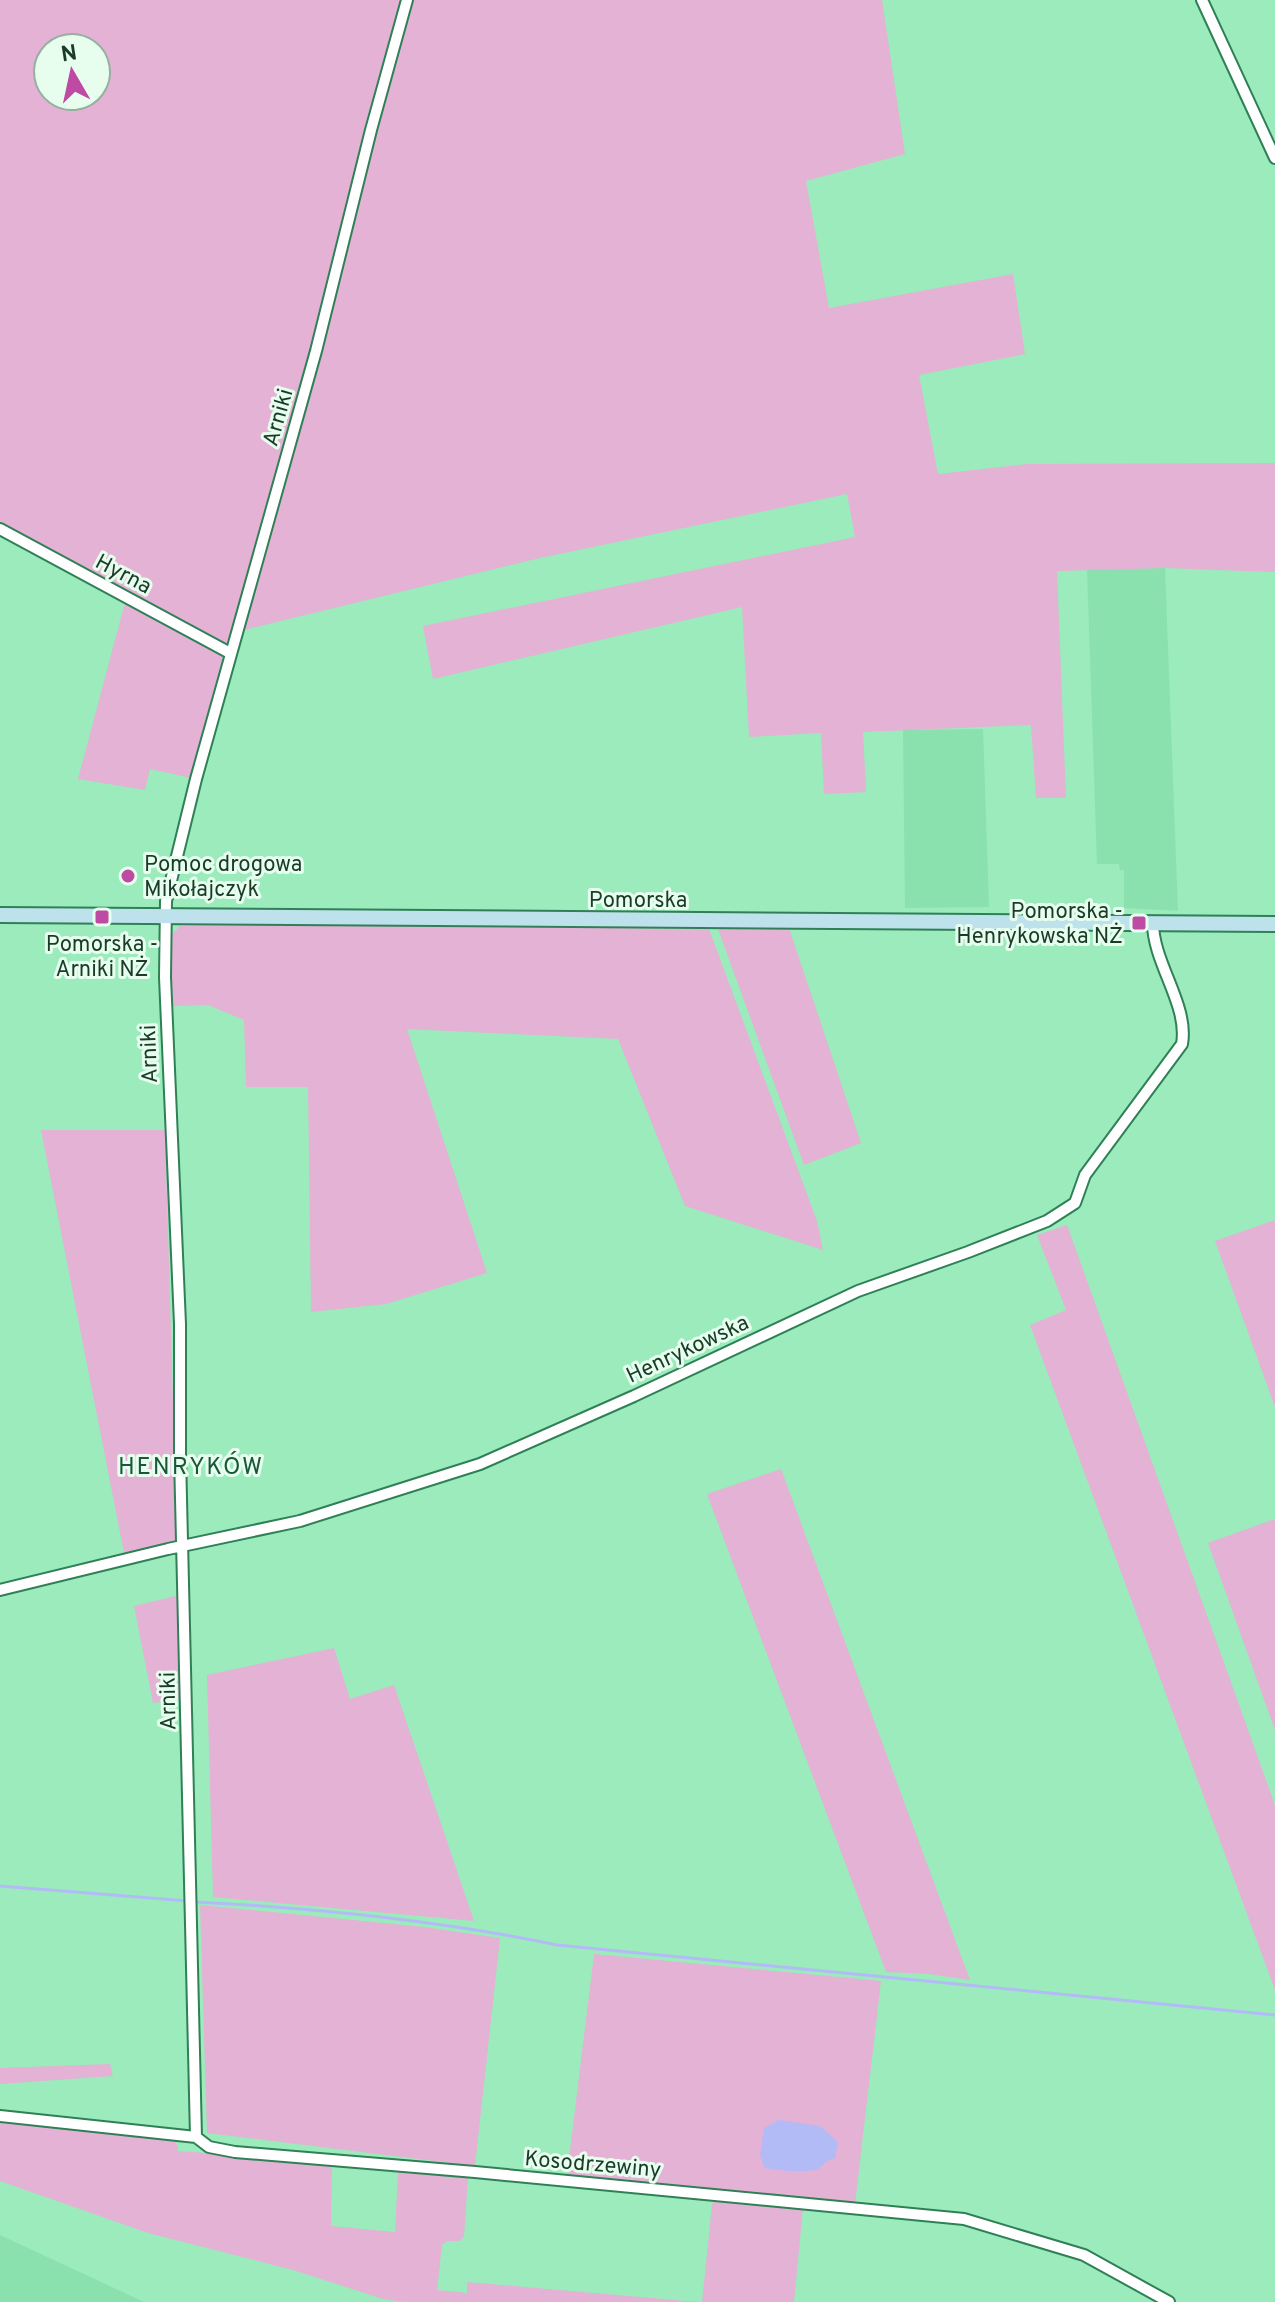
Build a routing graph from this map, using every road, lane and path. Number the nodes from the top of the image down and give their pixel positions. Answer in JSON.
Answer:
{"nodes":[{"id":1,"x":407,"y":0,"type":"edge"},
{"id":2,"x":1202,"y":0,"type":"edge"},
{"id":3,"x":1275,"y":158,"type":"edge"},
{"id":4,"x":0,"y":529,"type":"edge"},
{"id":5,"x":230,"y":653,"type":"junction"},
{"id":6,"x":0,"y":915,"type":"edge"},
{"id":7,"x":166,"y":917,"type":"junction"},
{"id":8,"x":1153,"y":923,"type":"junction"},
{"id":9,"x":1275,"y":924,"type":"edge"},
{"id":10,"x":184,"y":1546,"type":"junction"},
{"id":11,"x":0,"y":1590,"type":"edge"},
{"id":12,"x":0,"y":2116,"type":"edge"},
{"id":13,"x":196,"y":2137,"type":"junction"},
{"id":14,"x":1169,"y":2302,"type":"edge"}],
"edges":[{"from":1,"to":5,"type":"street","name":"Arniki"},
{"from":2,"to":3,"type":"street"},
{"from":4,"to":5,"type":"street","name":"Hyrna"},
{"from":5,"to":7,"type":"street","name":"Arniki"},
{"from":6,"to":7,"type":"street","name":"Pomorska"},
{"from":7,"to":8,"type":"street","name":"Pomorska"},
{"from":7,"to":10,"type":"street","name":"Arniki"},
{"from":8,"to":9,"type":"street","name":"Pomorska"},
{"from":8,"to":10,"type":"street","name":"Henrykowska"},
{"from":10,"to":11,"type":"street","name":"Henrykowska"},
{"from":10,"to":13,"type":"street","name":"Arniki"},
{"from":12,"to":13,"type":"street","name":"Kosodrzewiny"},
{"from":13,"to":14,"type":"street","name":"Kosodrzewiny"}]}
